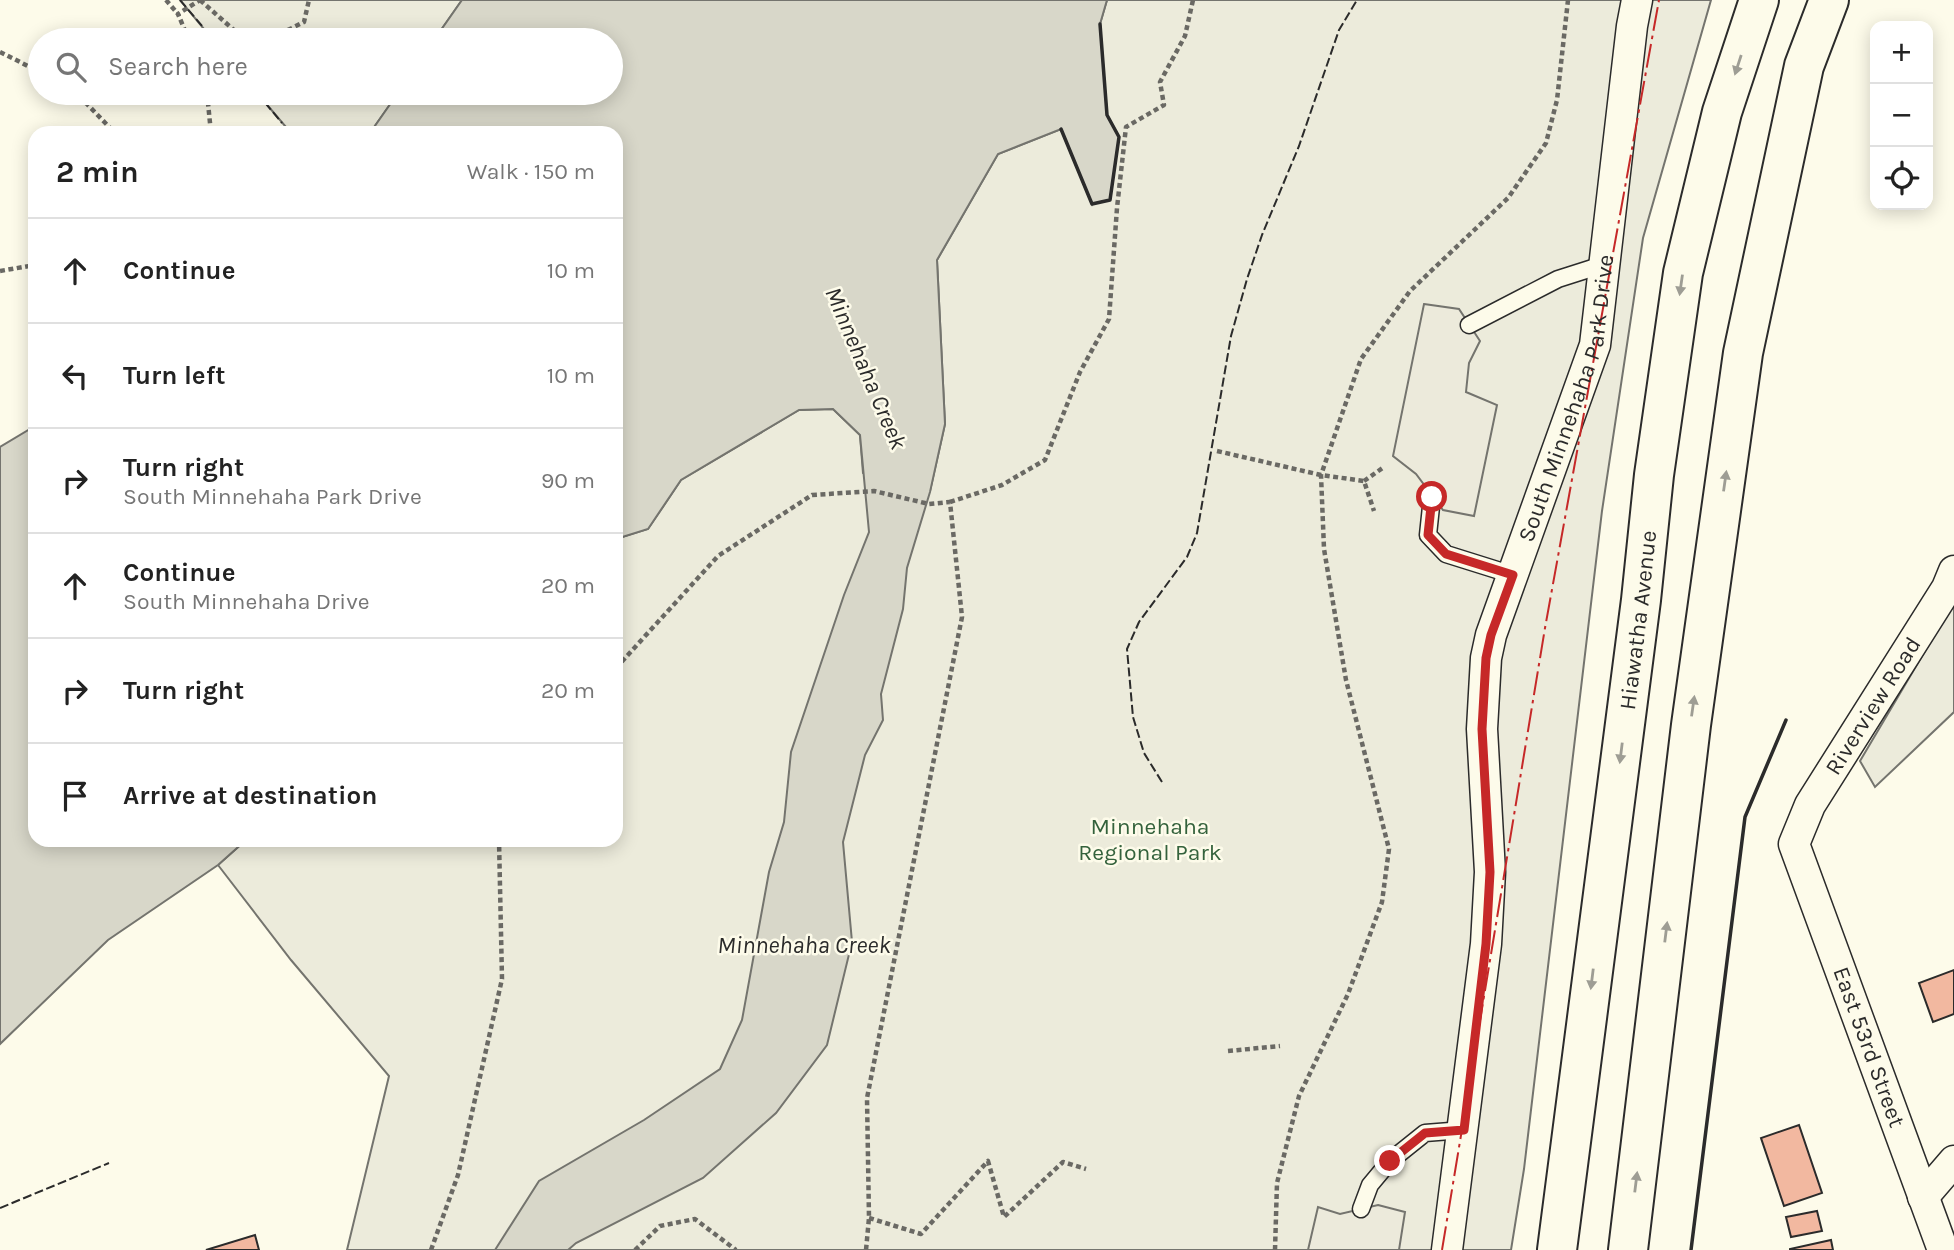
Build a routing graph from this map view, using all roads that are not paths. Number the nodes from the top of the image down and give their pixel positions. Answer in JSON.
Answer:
{"nodes":[{"id":1,"x":1637,"y":0,"type":"edge"},
{"id":2,"x":1759,"y":0,"type":"edge"},
{"id":3,"x":1829,"y":0,"type":"edge"},
{"id":4,"x":1605,"y":264,"type":"junction"},
{"id":5,"x":1469,"y":325,"type":"dead end"},
{"id":6,"x":1432,"y":497,"type":"dead end"},
{"id":7,"x":1954,"y":570,"type":"edge"},
{"id":8,"x":1513,"y":575,"type":"junction"},
{"id":9,"x":1794,"y":844,"type":"joint"},
{"id":10,"x":1464,"y":1130,"type":"junction"},
{"id":11,"x":1954,"y":1161,"type":"edge"},
{"id":12,"x":1923,"y":1197,"type":"junction"},
{"id":13,"x":1361,"y":1209,"type":"dead end"},
{"id":14,"x":1447,"y":1250,"type":"edge"},
{"id":15,"x":1557,"y":1250,"type":"edge"},
{"id":16,"x":1628,"y":1250,"type":"edge"},
{"id":17,"x":1943,"y":1250,"type":"edge"}],
"edges":[{"from":1,"to":4,"type":"street","name":"South Minnehaha Park Drive"},
{"from":2,"to":15,"type":"highway","name":"Hiawatha Avenue","one_way":true},
{"from":16,"to":3,"type":"highway","one_way":true},
{"from":4,"to":5,"type":"lane"},
{"from":4,"to":8,"type":"street","name":"South Minnehaha Park Drive"},
{"from":6,"to":8,"type":"lane"},
{"from":7,"to":9,"type":"street","name":"Riverview Road"},
{"from":8,"to":10,"type":"street","name":"South Minnehaha Park Drive"},
{"from":9,"to":12,"type":"street","name":"East 53rd Street"},
{"from":10,"to":13,"type":"lane"},
{"from":10,"to":14,"type":"street","name":"South Minnehaha Park Drive"},
{"from":11,"to":12,"type":"street"},
{"from":12,"to":17,"type":"street","name":"East 53rd Street"}]}
